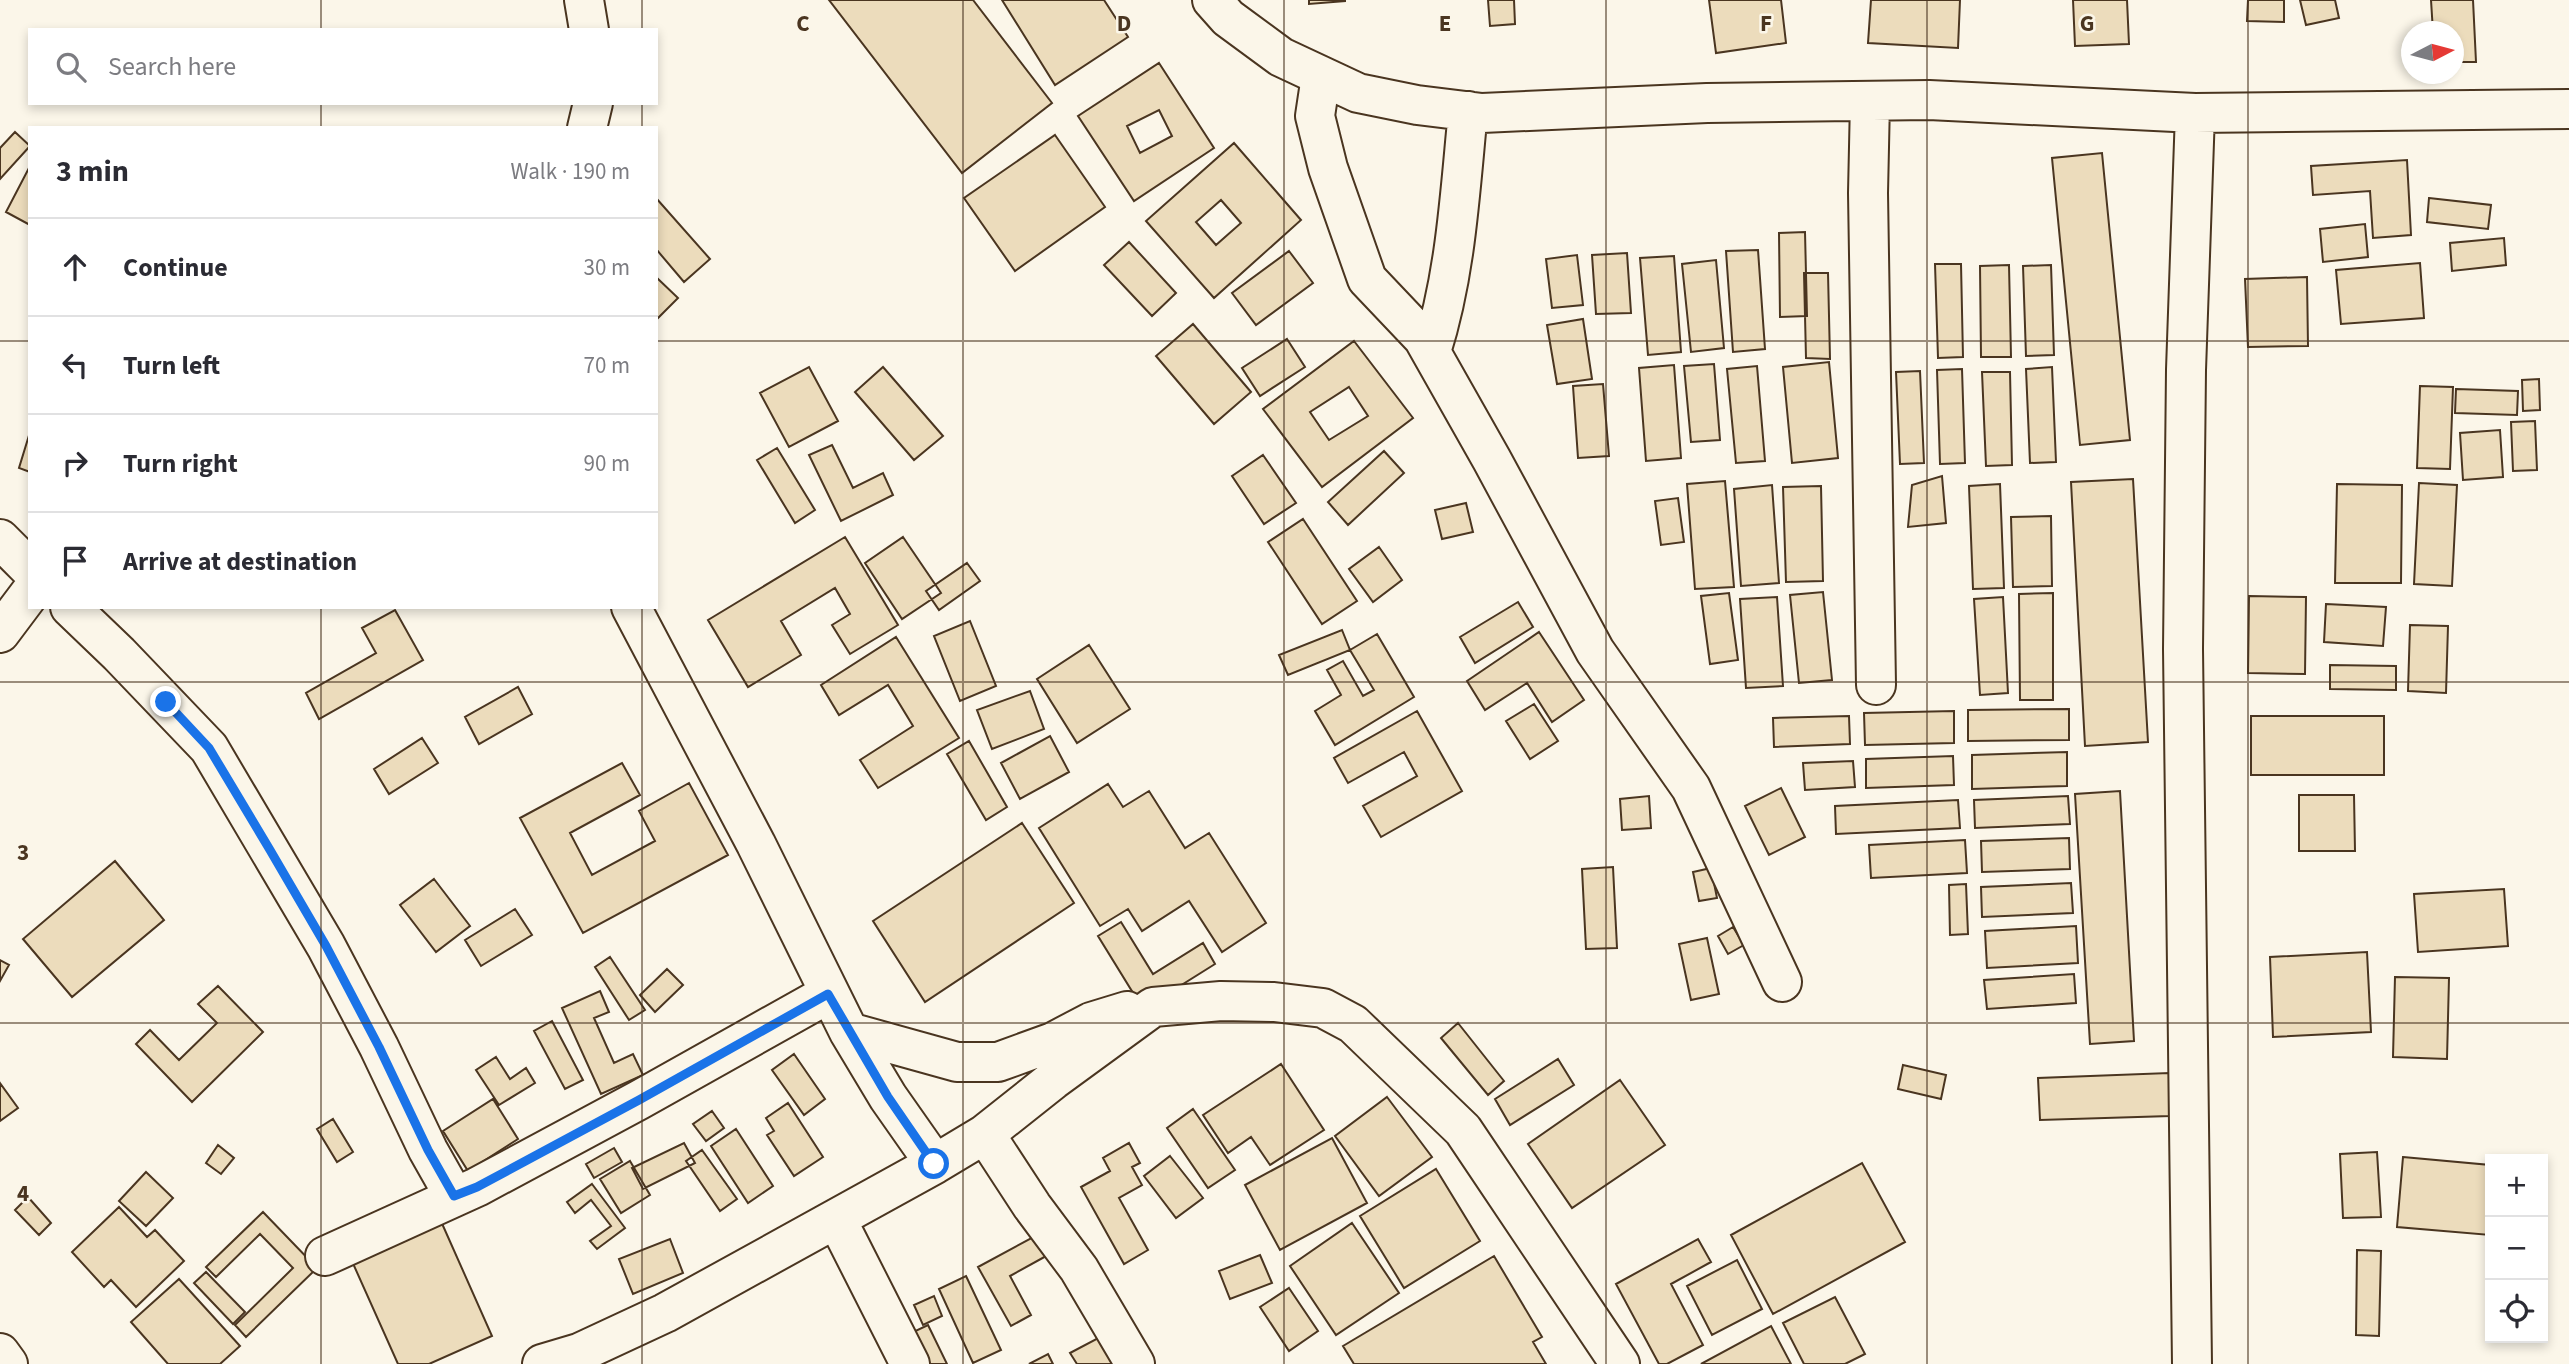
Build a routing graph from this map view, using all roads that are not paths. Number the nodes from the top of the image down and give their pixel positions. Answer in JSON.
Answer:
{"nodes":[{"id":1,"x":584,"y":0,"type":"edge"},
{"id":2,"x":1212,"y":0,"type":"edge"},
{"id":3,"x":589,"y":28,"type":"edge"},
{"id":4,"x":1321,"y":76,"type":"junction"},
{"id":5,"x":1870,"y":101,"type":"junction"},
{"id":6,"x":593,"y":105,"type":"edge"},
{"id":7,"x":2569,"y":109,"type":"edge"},
{"id":8,"x":1468,"y":111,"type":"junction"},
{"id":9,"x":2195,"y":113,"type":"junction"},
{"id":10,"x":587,"y":126,"type":"edge"},
{"id":11,"x":1431,"y":352,"type":"junction"},
{"id":12,"x":0,"y":539,"type":"edge"},
{"id":13,"x":28,"y":567,"type":"edge"},
{"id":14,"x":28,"y":596,"type":"edge"},
{"id":15,"x":72,"y":609,"type":"edge"},
{"id":16,"x":632,"y":609,"type":"edge"},
{"id":17,"x":0,"y":632,"type":"edge"},
{"id":18,"x":1877,"y":685,"type":"dead end"},
{"id":19,"x":1782,"y":982,"type":"dead end"},
{"id":20,"x":828,"y":994,"type":"junction"},
{"id":21,"x":1153,"y":1007,"type":"junction"},
{"id":22,"x":849,"y":1032,"type":"junction"},
{"id":23,"x":985,"y":1134,"type":"junction"},
{"id":24,"x":934,"y":1164,"type":"junction"},
{"id":25,"x":454,"y":1196,"type":"junction"},
{"id":26,"x":837,"y":1220,"type":"junction"},
{"id":27,"x":325,"y":1256,"type":"dead end"},
{"id":28,"x":616,"y":1351,"type":"edge"},
{"id":29,"x":0,"y":1353,"type":"edge"},
{"id":30,"x":8,"y":1364,"type":"edge"},
{"id":31,"x":542,"y":1364,"type":"edge"},
{"id":32,"x":910,"y":1364,"type":"edge"},
{"id":33,"x":1135,"y":1364,"type":"edge"},
{"id":34,"x":1620,"y":1364,"type":"edge"},
{"id":35,"x":2192,"y":1364,"type":"edge"}],
"edges":[{"from":1,"to":3,"type":"street"},
{"from":2,"to":4,"type":"street"},
{"from":4,"to":8,"type":"street"},
{"from":4,"to":11,"type":"street"},
{"from":5,"to":8,"type":"street"},
{"from":5,"to":9,"type":"street"},
{"from":5,"to":18,"type":"street"},
{"from":6,"to":10,"type":"street"},
{"from":7,"to":9,"type":"street"},
{"from":8,"to":11,"type":"street"},
{"from":9,"to":35,"type":"street"},
{"from":11,"to":19,"type":"street"},
{"from":12,"to":13,"type":"street"},
{"from":14,"to":17,"type":"street"},
{"from":15,"to":25,"type":"street"},
{"from":16,"to":20,"type":"street"},
{"from":20,"to":22,"type":"street"},
{"from":20,"to":25,"type":"street"},
{"from":21,"to":22,"type":"street"},
{"from":21,"to":23,"type":"street"},
{"from":21,"to":34,"type":"street"},
{"from":22,"to":24,"type":"street"},
{"from":23,"to":24,"type":"street"},
{"from":23,"to":33,"type":"street"},
{"from":24,"to":26,"type":"street"},
{"from":25,"to":27,"type":"street"},
{"from":26,"to":28,"type":"street"},
{"from":26,"to":32,"type":"street"},
{"from":28,"to":31,"type":"street"},
{"from":29,"to":30,"type":"street"}]}
